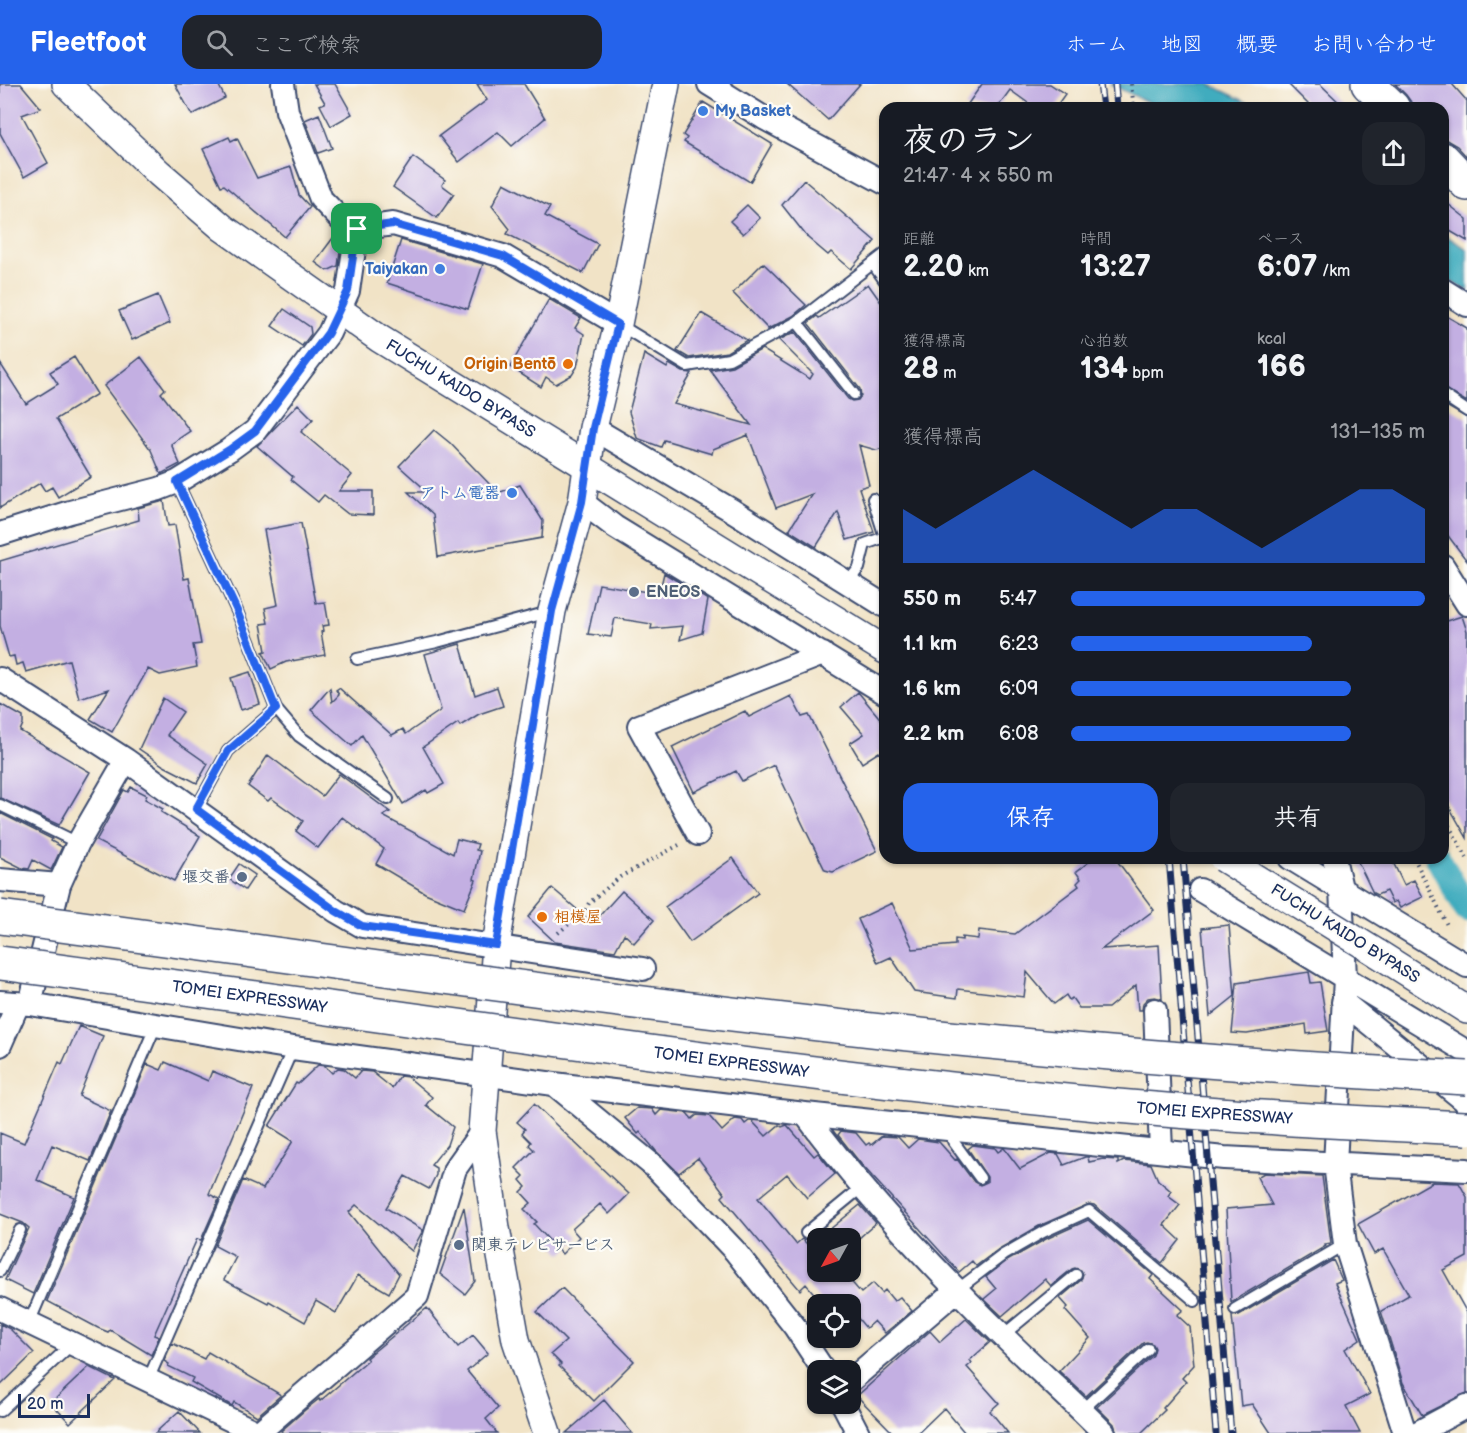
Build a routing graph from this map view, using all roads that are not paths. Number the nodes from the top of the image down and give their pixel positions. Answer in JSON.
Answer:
{"nodes":[{"id":1,"x":66,"y":84,"type":"edge"},
{"id":2,"x":283,"y":84,"type":"edge"},
{"id":3,"x":666,"y":84,"type":"edge"},
{"id":4,"x":710,"y":84,"type":"edge"},
{"id":5,"x":1449,"y":165,"type":"edge"},
{"id":6,"x":879,"y":180,"type":"edge"},
{"id":7,"x":1467,"y":184,"type":"edge"},
{"id":8,"x":357,"y":229,"type":"junction"},
{"id":9,"x":879,"y":259,"type":"edge"},
{"id":10,"x":873,"y":264,"type":"junction"},
{"id":11,"x":879,"y":272,"type":"edge"},
{"id":12,"x":1449,"y":294,"type":"edge"},
{"id":13,"x":1467,"y":305,"type":"edge"},
{"id":14,"x":339,"y":310,"type":"junction"},
{"id":15,"x":797,"y":322,"type":"junction"},
{"id":16,"x":618,"y":324,"type":"junction"},
{"id":17,"x":854,"y":394,"type":"dead end"},
{"id":18,"x":1449,"y":399,"type":"edge"},
{"id":19,"x":1467,"y":411,"type":"edge"},
{"id":20,"x":593,"y":428,"type":"junction"},
{"id":21,"x":586,"y":465,"type":"junction"},
{"id":22,"x":177,"y":482,"type":"junction"},
{"id":23,"x":873,"y":499,"type":"dead end"},
{"id":24,"x":582,"y":502,"type":"junction"},
{"id":25,"x":879,"y":518,"type":"edge"},
{"id":26,"x":0,"y":534,"type":"edge"},
{"id":27,"x":879,"y":539,"type":"edge"},
{"id":28,"x":1449,"y":576,"type":"edge"},
{"id":29,"x":848,"y":582,"type":"junction"},
{"id":30,"x":879,"y":602,"type":"edge"},
{"id":31,"x":1467,"y":604,"type":"edge"},
{"id":32,"x":552,"y":611,"type":"junction"},
{"id":33,"x":879,"y":646,"type":"edge"},
{"id":34,"x":824,"y":654,"type":"junction"},
{"id":35,"x":357,"y":659,"type":"dead end"},
{"id":36,"x":0,"y":678,"type":"edge"},
{"id":37,"x":879,"y":689,"type":"edge"},
{"id":38,"x":276,"y":709,"type":"junction"},
{"id":39,"x":126,"y":760,"type":"junction"},
{"id":40,"x":388,"y":799,"type":"dead end"},
{"id":41,"x":0,"y":805,"type":"edge"},
{"id":42,"x":196,"y":809,"type":"junction"},
{"id":43,"x":698,"y":834,"type":"road end"},
{"id":44,"x":78,"y":843,"type":"junction"},
{"id":45,"x":1233,"y":864,"type":"edge"},
{"id":46,"x":1300,"y":864,"type":"edge"},
{"id":47,"x":1335,"y":864,"type":"edge"},
{"id":48,"x":0,"y":880,"type":"edge"},
{"id":49,"x":59,"y":885,"type":"junction"},
{"id":50,"x":1341,"y":888,"type":"junction"},
{"id":51,"x":1200,"y":891,"type":"dead end"},
{"id":52,"x":0,"y":917,"type":"edge"},
{"id":53,"x":496,"y":945,"type":"junction"},
{"id":54,"x":0,"y":963,"type":"edge"},
{"id":55,"x":1464,"y":964,"type":"edge"},
{"id":56,"x":643,"y":969,"type":"dead end"},
{"id":57,"x":1345,"y":978,"type":"junction"},
{"id":58,"x":1343,"y":1002,"type":"junction"},
{"id":59,"x":16,"y":1003,"type":"edge"},
{"id":60,"x":1155,"y":1010,"type":"dead end"},
{"id":61,"x":1467,"y":1010,"type":"edge"},
{"id":62,"x":156,"y":1025,"type":"junction"},
{"id":63,"x":0,"y":1045,"type":"edge"},
{"id":64,"x":293,"y":1048,"type":"junction"},
{"id":65,"x":1467,"y":1052,"type":"edge"},
{"id":66,"x":485,"y":1074,"type":"junction"},
{"id":67,"x":1467,"y":1078,"type":"edge"},
{"id":68,"x":554,"y":1084,"type":"junction"},
{"id":69,"x":1467,"y":1105,"type":"edge"},
{"id":70,"x":806,"y":1114,"type":"junction"},
{"id":71,"x":949,"y":1128,"type":"junction"},
{"id":72,"x":1467,"y":1128,"type":"edge"},
{"id":73,"x":482,"y":1131,"type":"junction"},
{"id":74,"x":1161,"y":1150,"type":"junction"},
{"id":75,"x":1335,"y":1164,"type":"junction"},
{"id":76,"x":1467,"y":1170,"type":"edge"},
{"id":77,"x":980,"y":1178,"type":"dead end"},
{"id":78,"x":862,"y":1186,"type":"junction"},
{"id":79,"x":20,"y":1230,"type":"dead end"},
{"id":80,"x":806,"y":1233,"type":"dead end"},
{"id":81,"x":1345,"y":1244,"type":"junction"},
{"id":82,"x":0,"y":1271,"type":"edge"},
{"id":83,"x":1076,"y":1275,"type":"dead end"},
{"id":84,"x":957,"y":1290,"type":"junction"},
{"id":85,"x":1196,"y":1301,"type":"dead end"},
{"id":86,"x":0,"y":1309,"type":"edge"},
{"id":87,"x":1235,"y":1309,"type":"dead end"},
{"id":88,"x":29,"y":1323,"type":"junction"},
{"id":89,"x":1002,"y":1336,"type":"junction"},
{"id":90,"x":72,"y":1344,"type":"junction"},
{"id":91,"x":1148,"y":1349,"type":"dead end"},
{"id":92,"x":817,"y":1360,"type":"edge"},
{"id":93,"x":861,"y":1372,"type":"edge"},
{"id":94,"x":148,"y":1380,"type":"junction"},
{"id":95,"x":1467,"y":1406,"type":"edge"},
{"id":96,"x":1082,"y":1410,"type":"junction"},
{"id":97,"x":0,"y":1411,"type":"edge"},
{"id":98,"x":848,"y":1414,"type":"edge"},
{"id":99,"x":258,"y":1433,"type":"edge"},
{"id":100,"x":547,"y":1433,"type":"edge"},
{"id":101,"x":858,"y":1433,"type":"edge"},
{"id":102,"x":1104,"y":1433,"type":"edge"},
{"id":103,"x":1405,"y":1433,"type":"edge"},
{"id":104,"x":1417,"y":1433,"type":"edge"}],
"edges":[{"from":1,"to":14,"type":"street","name":"FUCHU KAIDO BYPASS"},
{"from":2,"to":8,"type":"street"},
{"from":3,"to":16,"type":"street"},
{"from":4,"to":6,"type":"street"},
{"from":5,"to":7,"type":"main road"},
{"from":8,"to":14,"type":"street"},
{"from":8,"to":16,"type":"street"},
{"from":9,"to":10,"type":"lane"},
{"from":10,"to":11,"type":"lane"},
{"from":10,"to":15,"type":"lane"},
{"from":12,"to":13,"type":"street"},
{"from":14,"to":21,"type":"street","name":"FUCHU KAIDO BYPASS"},
{"from":14,"to":22,"type":"street"},
{"from":15,"to":16,"type":"lane"},
{"from":15,"to":17,"type":"lane"},
{"from":16,"to":20,"type":"street"},
{"from":18,"to":19,"type":"lane"},
{"from":20,"to":21,"type":"street"},
{"from":20,"to":29,"type":"street"},
{"from":21,"to":24,"type":"street"},
{"from":21,"to":33,"type":"street","name":"FUCHU KAIDO BYPASS"},
{"from":22,"to":26,"type":"street"},
{"from":22,"to":38,"type":"lane"},
{"from":23,"to":25,"type":"lane"},
{"from":24,"to":32,"type":"street"},
{"from":24,"to":34,"type":"street"},
{"from":27,"to":29,"type":"lane"},
{"from":28,"to":31,"type":"street"},
{"from":29,"to":30,"type":"street"},
{"from":32,"to":35,"type":"lane"},
{"from":32,"to":53,"type":"street"},
{"from":34,"to":37,"type":"street"},
{"from":34,"to":43,"type":"street"},
{"from":36,"to":39,"type":"street"},
{"from":38,"to":40,"type":"lane"},
{"from":38,"to":42,"type":"lane"},
{"from":39,"to":42,"type":"street"},
{"from":39,"to":44,"type":"street"},
{"from":41,"to":44,"type":"lane"},
{"from":42,"to":53,"type":"street"},
{"from":44,"to":49,"type":"street"},
{"from":45,"to":61,"type":"street","name":"FUCHU KAIDO BYPASS","bridge":true},
{"from":46,"to":50,"type":"street"},
{"from":47,"to":50,"type":"street"},
{"from":48,"to":49,"type":"street"},
{"from":49,"to":59,"type":"street"},
{"from":50,"to":55,"type":"street"},
{"from":50,"to":57,"type":"street"},
{"from":51,"to":57,"type":"street"},
{"from":52,"to":67,"type":"main road","bridge":true},
{"from":53,"to":56,"type":"street"},
{"from":53,"to":66,"type":"street"},
{"from":54,"to":72,"type":"main road","name":"TOMEI EXPRESSWAY","bridge":true},
{"from":57,"to":58,"type":"street"},
{"from":57,"to":65,"type":"street"},
{"from":58,"to":69,"type":"street"},
{"from":58,"to":75,"type":"street"},
{"from":59,"to":62,"type":"street"},
{"from":59,"to":63,"type":"street"},
{"from":60,"to":74,"type":"street"},
{"from":62,"to":64,"type":"street"},
{"from":62,"to":88,"type":"lane"},
{"from":64,"to":66,"type":"street"},
{"from":64,"to":94,"type":"lane"},
{"from":66,"to":68,"type":"street"},
{"from":66,"to":73,"type":"street"},
{"from":68,"to":70,"type":"street"},
{"from":68,"to":92,"type":"street"},
{"from":70,"to":71,"type":"street"},
{"from":70,"to":78,"type":"street"},
{"from":71,"to":74,"type":"street"},
{"from":71,"to":77,"type":"lane"},
{"from":73,"to":99,"type":"street"},
{"from":73,"to":100,"type":"street"},
{"from":74,"to":75,"type":"street"},
{"from":75,"to":76,"type":"street"},
{"from":75,"to":81,"type":"street"},
{"from":78,"to":80,"type":"lane"},
{"from":78,"to":84,"type":"street"},
{"from":79,"to":82,"type":"lane"},
{"from":81,"to":87,"type":"lane"},
{"from":81,"to":103,"type":"street"},
{"from":83,"to":89,"type":"lane"},
{"from":84,"to":85,"type":"lane"},
{"from":84,"to":89,"type":"street"},
{"from":84,"to":93,"type":"street"},
{"from":86,"to":88,"type":"street"},
{"from":88,"to":90,"type":"street"},
{"from":89,"to":96,"type":"street"},
{"from":90,"to":94,"type":"street"},
{"from":90,"to":97,"type":"lane"},
{"from":91,"to":96,"type":"lane"},
{"from":94,"to":99,"type":"street"},
{"from":95,"to":104,"type":"street"},
{"from":96,"to":102,"type":"street"},
{"from":98,"to":101,"type":"street"}]}
